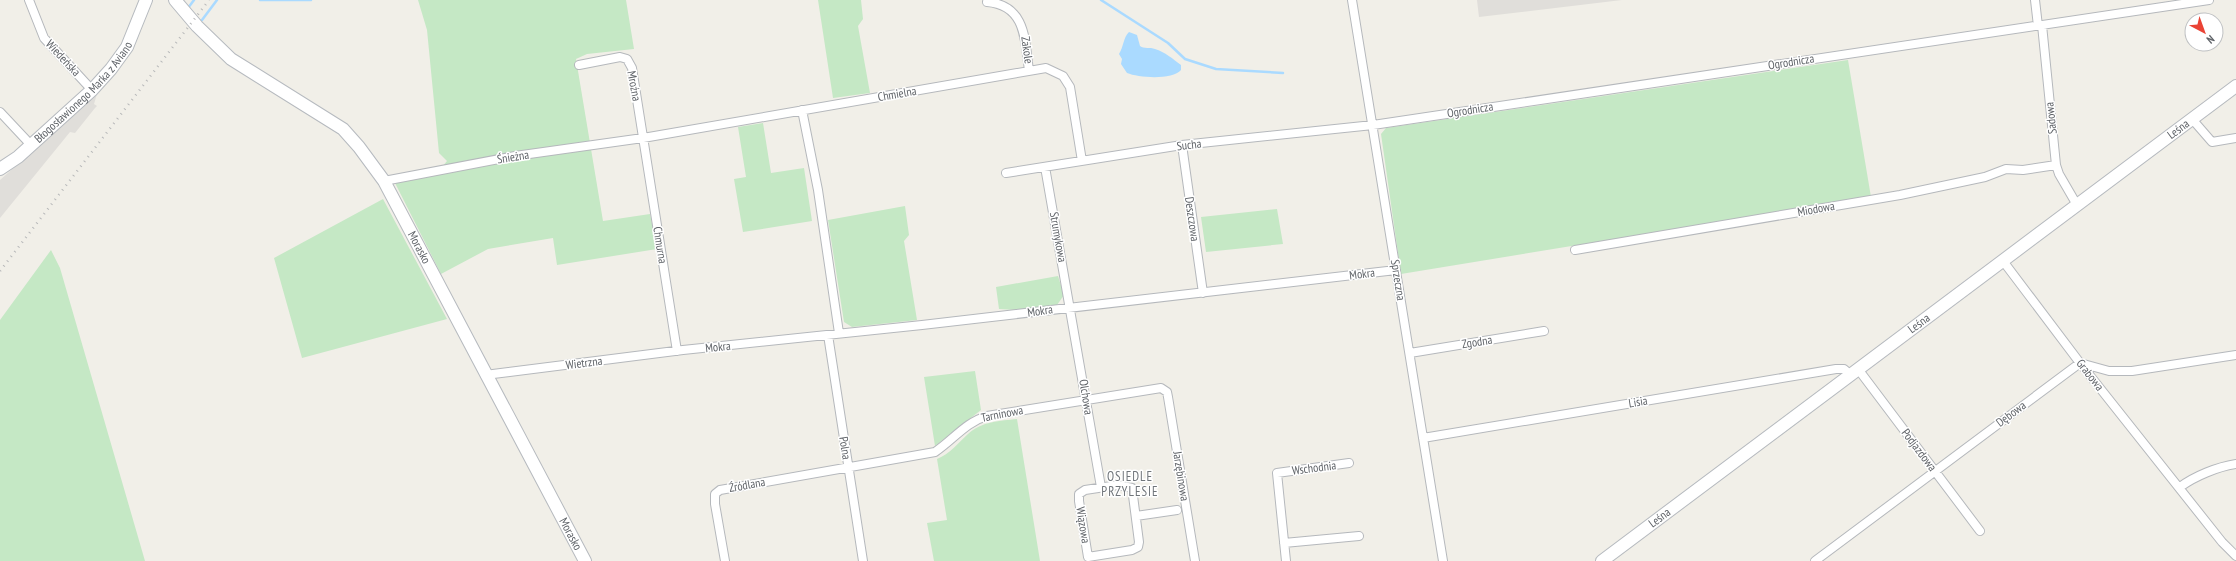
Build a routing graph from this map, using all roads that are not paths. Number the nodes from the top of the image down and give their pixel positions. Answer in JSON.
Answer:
{"nodes":[{"id":1,"x":29,"y":0,"type":"edge"},
{"id":2,"x":146,"y":0,"type":"edge"},
{"id":3,"x":175,"y":0,"type":"edge"},
{"id":4,"x":1352,"y":0,"type":"edge"},
{"id":5,"x":2035,"y":0,"type":"edge"},
{"id":6,"x":2209,"y":0,"type":"edge"},
{"id":7,"x":987,"y":2,"type":"dead end"},
{"id":8,"x":2040,"y":25,"type":"junction"},
{"id":9,"x":579,"y":65,"type":"dead end"},
{"id":10,"x":1029,"y":70,"type":"junction"},
{"id":11,"x":2236,"y":86,"type":"edge"},
{"id":12,"x":92,"y":90,"type":"junction"},
{"id":13,"x":802,"y":110,"type":"junction"},
{"id":14,"x":0,"y":112,"type":"edge"},
{"id":15,"x":2192,"y":119,"type":"junction"},
{"id":16,"x":1373,"y":125,"type":"junction"},
{"id":17,"x":643,"y":138,"type":"junction"},
{"id":18,"x":2236,"y":138,"type":"edge"},
{"id":19,"x":1182,"y":145,"type":"junction"},
{"id":20,"x":31,"y":146,"type":"junction"},
{"id":21,"x":1082,"y":161,"type":"junction"},
{"id":22,"x":2056,"y":165,"type":"junction"},
{"id":23,"x":1045,"y":167,"type":"junction"},
{"id":24,"x":0,"y":170,"type":"edge"},
{"id":25,"x":1006,"y":173,"type":"dead end"},
{"id":26,"x":384,"y":181,"type":"junction"},
{"id":27,"x":2077,"y":205,"type":"junction"},
{"id":28,"x":1575,"y":250,"type":"dead end"},
{"id":29,"x":2003,"y":260,"type":"junction"},
{"id":30,"x":1396,"y":270,"type":"junction"},
{"id":31,"x":1203,"y":293,"type":"junction"},
{"id":32,"x":1071,"y":307,"type":"junction"},
{"id":33,"x":1544,"y":332,"type":"dead end"},
{"id":34,"x":839,"y":333,"type":"junction"},
{"id":35,"x":828,"y":335,"type":"junction"},
{"id":36,"x":680,"y":351,"type":"junction"},
{"id":37,"x":1410,"y":353,"type":"junction"},
{"id":38,"x":2236,"y":355,"type":"edge"},
{"id":39,"x":2080,"y":363,"type":"junction"},
{"id":40,"x":1854,"y":372,"type":"junction"},
{"id":41,"x":485,"y":375,"type":"junction"},
{"id":42,"x":1167,"y":392,"type":"joint"},
{"id":43,"x":1087,"y":400,"type":"junction"},
{"id":44,"x":1423,"y":438,"type":"junction"},
{"id":45,"x":1349,"y":464,"type":"dead end"},
{"id":46,"x":2236,"y":464,"type":"edge"},
{"id":47,"x":848,"y":467,"type":"junction"},
{"id":48,"x":1935,"y":471,"type":"junction"},
{"id":49,"x":1101,"y":487,"type":"junction"},
{"id":50,"x":2180,"y":487,"type":"junction"},
{"id":51,"x":1177,"y":510,"type":"dead end"},
{"id":52,"x":1136,"y":516,"type":"junction"},
{"id":53,"x":1980,"y":531,"type":"dead end"},
{"id":54,"x":1359,"y":536,"type":"dead end"},
{"id":55,"x":1284,"y":543,"type":"junction"},
{"id":56,"x":2236,"y":556,"type":"edge"},
{"id":57,"x":1088,"y":559,"type":"edge"},
{"id":58,"x":585,"y":561,"type":"edge"},
{"id":59,"x":725,"y":561,"type":"edge"},
{"id":60,"x":863,"y":561,"type":"edge"},
{"id":61,"x":1195,"y":561,"type":"edge"},
{"id":62,"x":1286,"y":561,"type":"edge"},
{"id":63,"x":1443,"y":561,"type":"edge"},
{"id":64,"x":1602,"y":561,"type":"edge"},
{"id":65,"x":1815,"y":561,"type":"edge"}],
"edges":[{"from":1,"to":12,"type":"street","name":"Wiedeńska"},
{"from":2,"to":12,"type":"street","name":"Błogosławionego Marka z Aviano"},
{"from":3,"to":26,"type":"street","name":"Morasko"},
{"from":4,"to":16,"type":"street","name":"Sprzeczna"},
{"from":5,"to":8,"type":"street","name":"Sadowa"},
{"from":6,"to":8,"type":"street","name":"Ogrodnicza"},
{"from":7,"to":10,"type":"street","name":"Zakole"},
{"from":8,"to":16,"type":"street","name":"Ogrodnicza"},
{"from":8,"to":22,"type":"street","name":"Sadowa"},
{"from":9,"to":17,"type":"street","name":"Mroźna"},
{"from":10,"to":13,"type":"street","name":"Chmielna"},
{"from":10,"to":21,"type":"street","name":"Chmielna"},
{"from":11,"to":15,"type":"street","name":"Leśna"},
{"from":12,"to":20,"type":"street","name":"Błogosławionego Marka z Aviano"},
{"from":13,"to":17,"type":"street","name":"Chmielna"},
{"from":13,"to":34,"type":"street"},
{"from":14,"to":20,"type":"street"},
{"from":15,"to":18,"type":"street"},
{"from":15,"to":27,"type":"street","name":"Leśna"},
{"from":16,"to":19,"type":"street","name":"Sucha"},
{"from":16,"to":30,"type":"street","name":"Sprzeczna"},
{"from":17,"to":26,"type":"street","name":"Śnieżna"},
{"from":17,"to":36,"type":"street","name":"Chmurna"},
{"from":19,"to":21,"type":"street","name":"Sucha"},
{"from":19,"to":31,"type":"street","name":"Deszczowa"},
{"from":20,"to":24,"type":"street","name":"Błogosławionego Marka z Aviano"},
{"from":21,"to":23,"type":"street","name":"Sucha"},
{"from":22,"to":27,"type":"street","name":"Sadowa"},
{"from":22,"to":28,"type":"street","name":"Miodowa"},
{"from":23,"to":25,"type":"street","name":"Sucha"},
{"from":23,"to":32,"type":"street","name":"Strumykowa"},
{"from":26,"to":41,"type":"street","name":"Morasko"},
{"from":27,"to":29,"type":"street","name":"Leśna"},
{"from":29,"to":39,"type":"street","name":"Grabowa"},
{"from":29,"to":40,"type":"street","name":"Leśna"},
{"from":30,"to":31,"type":"street","name":"Mokra"},
{"from":30,"to":37,"type":"street","name":"Sprzeczna"},
{"from":31,"to":32,"type":"street","name":"Mokra"},
{"from":32,"to":34,"type":"street","name":"Mokra"},
{"from":32,"to":43,"type":"street","name":"Olchowa"},
{"from":33,"to":37,"type":"street","name":"Zgodna"},
{"from":34,"to":35,"type":"street","name":"Mokra"},
{"from":35,"to":36,"type":"street","name":"Mokra"},
{"from":35,"to":47,"type":"street","name":"Polna"},
{"from":36,"to":41,"type":"street","name":"Wietrzna"},
{"from":37,"to":44,"type":"street","name":"Sprzeczna"},
{"from":38,"to":39,"type":"street"},
{"from":39,"to":48,"type":"street","name":"Dębowa"},
{"from":39,"to":50,"type":"street","name":"Grabowa"},
{"from":40,"to":44,"type":"street","name":"Lisia"},
{"from":40,"to":48,"type":"street","name":"Podjazdowa"},
{"from":40,"to":64,"type":"street","name":"Leśna"},
{"from":41,"to":58,"type":"street","name":"Morasko"},
{"from":42,"to":43,"type":"street","name":"Tarninowa"},
{"from":42,"to":61,"type":"street","name":"Jarzębinowa"},
{"from":43,"to":47,"type":"street","name":"Tarninowa"},
{"from":43,"to":49,"type":"street","name":"Olchowa"},
{"from":44,"to":63,"type":"street","name":"Sprzeczna"},
{"from":45,"to":55,"type":"street","name":"Wschodnia"},
{"from":46,"to":50,"type":"street"},
{"from":47,"to":59,"type":"street","name":"Źródlana"},
{"from":47,"to":60,"type":"street","name":"Polna"},
{"from":48,"to":53,"type":"street","name":"Podjazdowa"},
{"from":48,"to":65,"type":"street","name":"Dębowa"},
{"from":49,"to":52,"type":"street","name":"Wiązowa"},
{"from":49,"to":57,"type":"street","name":"Wiązowa"},
{"from":50,"to":56,"type":"street","name":"Grabowa"},
{"from":51,"to":52,"type":"street"},
{"from":52,"to":57,"type":"street","name":"Wiązowa"},
{"from":54,"to":55,"type":"street"},
{"from":55,"to":62,"type":"street","name":"Wschodnia"}]}
